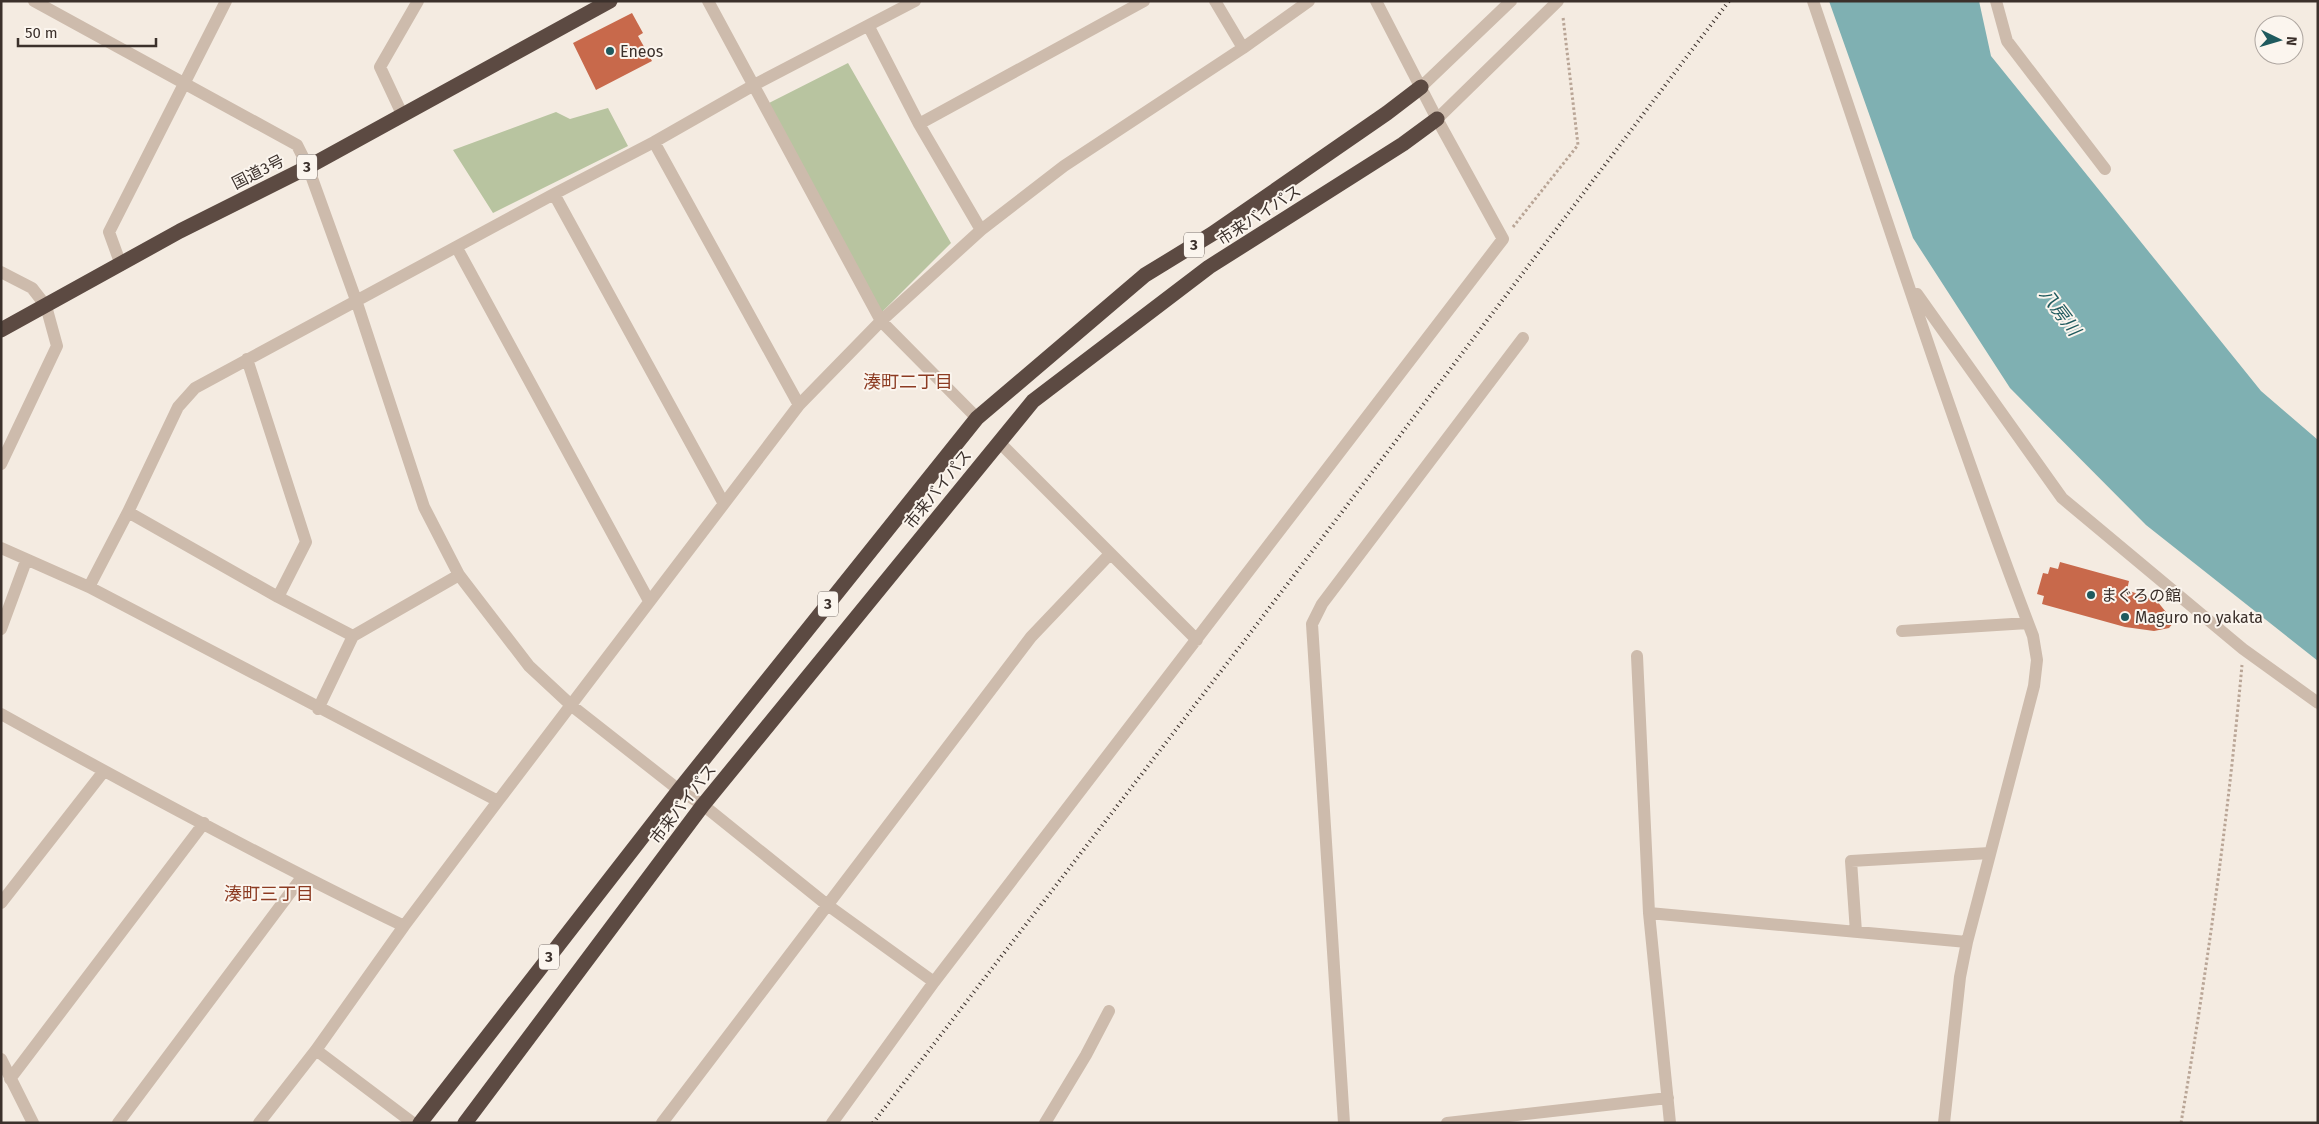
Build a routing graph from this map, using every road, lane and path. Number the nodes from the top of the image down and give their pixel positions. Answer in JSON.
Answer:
{"nodes":[{"id":1,"x":34,"y":1,"type":"edge"},
{"id":2,"x":226,"y":1,"type":"edge"},
{"id":3,"x":418,"y":1,"type":"edge"},
{"id":4,"x":610,"y":1,"type":"edge"},
{"id":5,"x":708,"y":1,"type":"edge"},
{"id":6,"x":915,"y":1,"type":"edge"},
{"id":7,"x":1144,"y":1,"type":"edge"},
{"id":8,"x":1215,"y":1,"type":"edge"},
{"id":9,"x":1309,"y":1,"type":"edge"},
{"id":10,"x":1376,"y":1,"type":"edge"},
{"id":11,"x":1511,"y":1,"type":"edge"},
{"id":12,"x":1813,"y":1,"type":"edge"},
{"id":13,"x":1996,"y":1,"type":"edge"},
{"id":14,"x":1560,"y":6,"type":"edge"},
{"id":15,"x":869,"y":27,"type":"junction"},
{"id":16,"x":1243,"y":48,"type":"junction"},
{"id":17,"x":184,"y":82,"type":"junction"},
{"id":18,"x":754,"y":85,"type":"junction"},
{"id":19,"x":1421,"y":87,"type":"junction"},
{"id":20,"x":402,"y":114,"type":"junction"},
{"id":21,"x":1437,"y":119,"type":"junction"},
{"id":22,"x":920,"y":124,"type":"junction"},
{"id":23,"x":654,"y":142,"type":"junction"},
{"id":24,"x":308,"y":167,"type":"junction"},
{"id":25,"x":2105,"y":169,"type":"dead end"},
{"id":26,"x":554,"y":194,"type":"junction"},
{"id":27,"x":981,"y":230,"type":"junction"},
{"id":28,"x":1503,"y":239,"type":"junction"},
{"id":29,"x":457,"y":248,"type":"junction"},
{"id":30,"x":121,"y":265,"type":"junction"},
{"id":31,"x":1,"y":272,"type":"edge"},
{"id":32,"x":1910,"y":284,"type":"junction"},
{"id":33,"x":356,"y":300,"type":"junction"},
{"id":34,"x":46,"y":306,"type":"junction"},
{"id":35,"x":880,"y":321,"type":"junction"},
{"id":36,"x":1,"y":330,"type":"edge"},
{"id":37,"x":1523,"y":338,"type":"dead end"},
{"id":38,"x":247,"y":359,"type":"junction"},
{"id":39,"x":799,"y":405,"type":"junction"},
{"id":40,"x":977,"y":418,"type":"junction"},
{"id":41,"x":999,"y":442,"type":"junction"},
{"id":42,"x":1,"y":464,"type":"edge"},
{"id":43,"x":723,"y":502,"type":"junction"},
{"id":44,"x":128,"y":512,"type":"junction"},
{"id":45,"x":1,"y":548,"type":"edge"},
{"id":46,"x":1110,"y":554,"type":"junction"},
{"id":47,"x":26,"y":561,"type":"junction"},
{"id":48,"x":459,"y":575,"type":"junction"},
{"id":49,"x":89,"y":587,"type":"junction"},
{"id":50,"x":278,"y":597,"type":"junction"},
{"id":51,"x":649,"y":601,"type":"junction"},
{"id":52,"x":2028,"y":623,"type":"junction"},
{"id":53,"x":1,"y":629,"type":"edge"},
{"id":54,"x":1902,"y":631,"type":"dead end"},
{"id":55,"x":353,"y":636,"type":"junction"},
{"id":56,"x":1197,"y":640,"type":"junction"},
{"id":57,"x":2243,"y":649,"type":"junction"},
{"id":58,"x":1637,"y":656,"type":"dead end"},
{"id":59,"x":2318,"y":703,"type":"edge"},
{"id":60,"x":572,"y":706,"type":"junction"},
{"id":61,"x":318,"y":708,"type":"junction"},
{"id":62,"x":1,"y":714,"type":"edge"},
{"id":63,"x":104,"y":771,"type":"junction"},
{"id":64,"x":679,"y":790,"type":"junction"},
{"id":65,"x":498,"y":801,"type":"junction"},
{"id":66,"x":703,"y":805,"type":"junction"},
{"id":67,"x":204,"y":823,"type":"junction"},
{"id":68,"x":1990,"y":853,"type":"junction"},
{"id":69,"x":302,"y":877,"type":"junction"},
{"id":70,"x":1,"y":903,"type":"edge"},
{"id":71,"x":826,"y":904,"type":"junction"},
{"id":72,"x":1649,"y":913,"type":"junction"},
{"id":73,"x":404,"y":926,"type":"junction"},
{"id":74,"x":1856,"y":932,"type":"junction"},
{"id":75,"x":1967,"y":942,"type":"junction"},
{"id":76,"x":934,"y":982,"type":"junction"},
{"id":77,"x":1109,"y":1011,"type":"dead end"},
{"id":78,"x":316,"y":1050,"type":"junction"},
{"id":79,"x":1,"y":1059,"type":"edge"},
{"id":80,"x":10,"y":1079,"type":"junction"},
{"id":81,"x":1668,"y":1098,"type":"junction"},
{"id":82,"x":33,"y":1123,"type":"edge"},
{"id":83,"x":118,"y":1123,"type":"edge"},
{"id":84,"x":259,"y":1123,"type":"edge"},
{"id":85,"x":413,"y":1123,"type":"edge"},
{"id":86,"x":420,"y":1123,"type":"edge"},
{"id":87,"x":465,"y":1123,"type":"edge"},
{"id":88,"x":662,"y":1123,"type":"edge"},
{"id":89,"x":832,"y":1123,"type":"edge"},
{"id":90,"x":1045,"y":1123,"type":"edge"},
{"id":91,"x":1344,"y":1123,"type":"edge"},
{"id":92,"x":1447,"y":1123,"type":"edge"},
{"id":93,"x":1670,"y":1123,"type":"edge"},
{"id":94,"x":1944,"y":1123,"type":"edge"},
{"id":95,"x":2181,"y":1123,"type":"edge"}],
"edges":[{"from":1,"to":17,"type":"street"},
{"from":2,"to":17,"type":"street"},
{"from":3,"to":20,"type":"street"},
{"from":4,"to":20,"type":"highway","name":"国道3号","number":"3"},
{"from":5,"to":18,"type":"street"},
{"from":6,"to":15,"type":"street"},
{"from":7,"to":22,"type":"street"},
{"from":8,"to":16,"type":"street"},
{"from":9,"to":16,"type":"street"},
{"from":10,"to":19,"type":"street"},
{"from":11,"to":19,"type":"street","name":"市来バイパス","number":"3"},
{"from":12,"to":32,"type":"street"},
{"from":13,"to":25,"type":"street"},
{"from":14,"to":21,"type":"street","name":"市来バイパス","number":"3"},
{"from":14,"to":28,"type":"path"},
{"from":15,"to":18,"type":"street"},
{"from":15,"to":22,"type":"street"},
{"from":16,"to":27,"type":"street"},
{"from":17,"to":24,"type":"street"},
{"from":17,"to":30,"type":"street"},
{"from":18,"to":23,"type":"street"},
{"from":18,"to":35,"type":"street"},
{"from":19,"to":21,"type":"street"},
{"from":19,"to":40,"type":"highway","name":"市来バイパス","number":"3"},
{"from":20,"to":24,"type":"highway","name":"国道3号","number":"3"},
{"from":21,"to":28,"type":"street"},
{"from":21,"to":41,"type":"highway","name":"市来バイパス","number":"3"},
{"from":22,"to":27,"type":"street"},
{"from":23,"to":26,"type":"street"},
{"from":23,"to":39,"type":"street"},
{"from":24,"to":30,"type":"highway","name":"国道3号","number":"3"},
{"from":24,"to":33,"type":"street"},
{"from":26,"to":29,"type":"street"},
{"from":26,"to":43,"type":"street"},
{"from":27,"to":35,"type":"street"},
{"from":28,"to":56,"type":"street"},
{"from":29,"to":33,"type":"street"},
{"from":29,"to":51,"type":"street"},
{"from":30,"to":34,"type":"highway","name":"国道3号","number":"3"},
{"from":31,"to":34,"type":"street"},
{"from":32,"to":52,"type":"street"},
{"from":32,"to":57,"type":"street"},
{"from":33,"to":38,"type":"street"},
{"from":33,"to":48,"type":"street"},
{"from":34,"to":36,"type":"highway","name":"国道3号","number":"3"},
{"from":34,"to":42,"type":"street"},
{"from":35,"to":39,"type":"street"},
{"from":35,"to":40,"type":"street"},
{"from":37,"to":91,"type":"street"},
{"from":38,"to":44,"type":"street"},
{"from":38,"to":50,"type":"street"},
{"from":39,"to":43,"type":"street"},
{"from":40,"to":64,"type":"highway","name":"市来バイパス","number":"3"},
{"from":41,"to":46,"type":"street"},
{"from":41,"to":66,"type":"highway","name":"市来バイパス","number":"3"},
{"from":43,"to":51,"type":"street"},
{"from":44,"to":49,"type":"street"},
{"from":44,"to":50,"type":"street"},
{"from":45,"to":47,"type":"street"},
{"from":46,"to":56,"type":"street"},
{"from":46,"to":71,"type":"street"},
{"from":47,"to":49,"type":"street"},
{"from":47,"to":53,"type":"street"},
{"from":48,"to":55,"type":"street"},
{"from":48,"to":60,"type":"street"},
{"from":49,"to":61,"type":"street"},
{"from":50,"to":55,"type":"street"},
{"from":51,"to":60,"type":"street"},
{"from":52,"to":54,"type":"street"},
{"from":52,"to":68,"type":"street"},
{"from":55,"to":61,"type":"street"},
{"from":56,"to":76,"type":"street"},
{"from":57,"to":59,"type":"street"},
{"from":57,"to":95,"type":"path"},
{"from":58,"to":72,"type":"street"},
{"from":60,"to":64,"type":"street"},
{"from":60,"to":65,"type":"street"},
{"from":61,"to":65,"type":"street"},
{"from":62,"to":63,"type":"street"},
{"from":63,"to":67,"type":"street"},
{"from":63,"to":70,"type":"street"},
{"from":64,"to":66,"type":"street"},
{"from":64,"to":86,"type":"highway","name":"市来バイパス","number":"3"},
{"from":65,"to":73,"type":"street"},
{"from":66,"to":71,"type":"street"},
{"from":66,"to":87,"type":"highway","name":"市来バイパス","number":"3"},
{"from":67,"to":69,"type":"street"},
{"from":67,"to":80,"type":"street"},
{"from":68,"to":74,"type":"street"},
{"from":68,"to":75,"type":"street"},
{"from":69,"to":73,"type":"street"},
{"from":69,"to":83,"type":"street"},
{"from":71,"to":76,"type":"street"},
{"from":71,"to":88,"type":"street"},
{"from":72,"to":74,"type":"street"},
{"from":72,"to":81,"type":"street"},
{"from":73,"to":78,"type":"street"},
{"from":74,"to":75,"type":"street"},
{"from":75,"to":94,"type":"street"},
{"from":76,"to":89,"type":"street"},
{"from":77,"to":90,"type":"street"},
{"from":78,"to":84,"type":"street"},
{"from":78,"to":85,"type":"street"},
{"from":79,"to":80,"type":"street"},
{"from":80,"to":82,"type":"street"},
{"from":81,"to":92,"type":"street"},
{"from":81,"to":93,"type":"street"}]}
